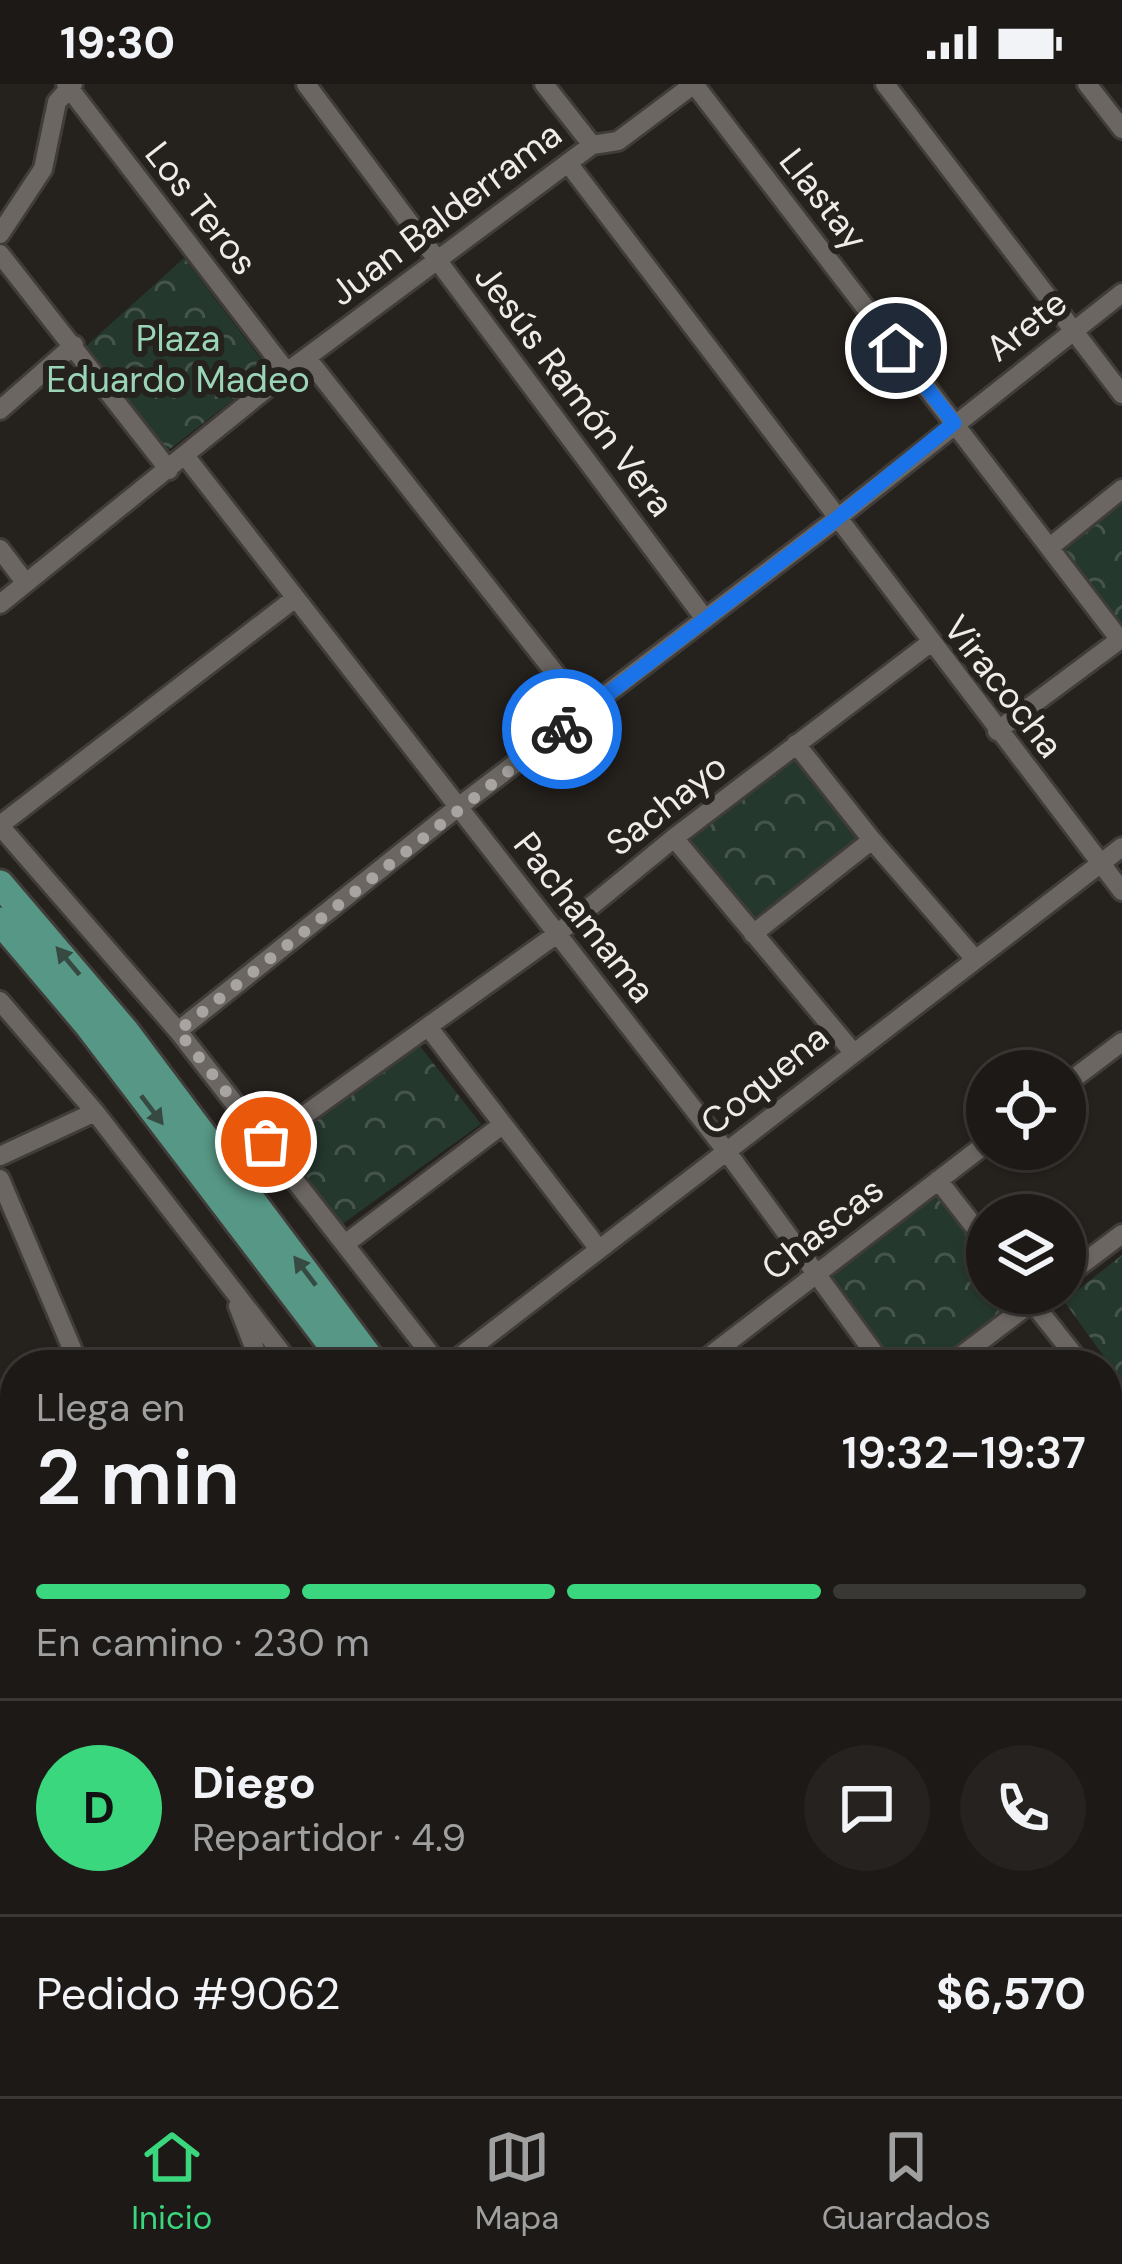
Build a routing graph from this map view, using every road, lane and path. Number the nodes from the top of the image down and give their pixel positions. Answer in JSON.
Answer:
{"nodes":[{"id":1,"x":306,"y":84,"type":"edge"},
{"id":2,"x":544,"y":84,"type":"edge"},
{"id":3,"x":694,"y":84,"type":"edge"},
{"id":4,"x":885,"y":84,"type":"edge"},
{"id":5,"x":1087,"y":84,"type":"edge"},
{"id":6,"x":69,"y":85,"type":"edge"},
{"id":7,"x":1122,"y":129,"type":"edge"},
{"id":8,"x":592,"y":145,"type":"junction"},
{"id":9,"x":568,"y":163,"type":"junction"},
{"id":10,"x":0,"y":234,"type":"edge"},
{"id":11,"x":0,"y":254,"type":"edge"},
{"id":12,"x":436,"y":259,"type":"junction"},
{"id":13,"x":1122,"y":293,"type":"edge"},
{"id":14,"x":1073,"y":329,"type":"junction"},
{"id":15,"x":74,"y":345,"type":"junction"},
{"id":16,"x":307,"y":358,"type":"junction"},
{"id":17,"x":287,"y":372,"type":"junction"},
{"id":18,"x":1122,"y":394,"type":"edge"},
{"id":19,"x":0,"y":410,"type":"edge"},
{"id":20,"x":954,"y":423,"type":"junction"},
{"id":21,"x":185,"y":457,"type":"junction"},
{"id":22,"x":169,"y":470,"type":"junction"},
{"id":23,"x":1122,"y":490,"type":"edge"},
{"id":24,"x":835,"y":520,"type":"junction"},
{"id":25,"x":1050,"y":547,"type":"junction"},
{"id":26,"x":0,"y":549,"type":"edge"},
{"id":27,"x":25,"y":582,"type":"junction"},
{"id":28,"x":294,"y":599,"type":"junction"},
{"id":29,"x":0,"y":604,"type":"edge"},
{"id":30,"x":705,"y":619,"type":"junction"},
{"id":31,"x":1121,"y":639,"type":"edge"},
{"id":32,"x":930,"y":643,"type":"junction"},
{"id":33,"x":585,"y":711,"type":"junction"},
{"id":34,"x":997,"y":731,"type":"junction"},
{"id":35,"x":796,"y":744,"type":"junction"},
{"id":36,"x":457,"y":808,"type":"junction"},
{"id":37,"x":0,"y":826,"type":"edge"},
{"id":38,"x":674,"y":838,"type":"junction"},
{"id":39,"x":872,"y":840,"type":"junction"},
{"id":40,"x":1122,"y":847,"type":"edge"},
{"id":41,"x":1101,"y":864,"type":"junction"},
{"id":42,"x":0,"y":884,"type":"edge"},
{"id":43,"x":1122,"y":892,"type":"edge"},
{"id":44,"x":0,"y":921,"type":"edge"},
{"id":45,"x":557,"y":934,"type":"junction"},
{"id":46,"x":754,"y":934,"type":"junction"},
{"id":47,"x":974,"y":958,"type":"junction"},
{"id":48,"x":0,"y":1001,"type":"edge"},
{"id":49,"x":429,"y":1028,"type":"junction"},
{"id":50,"x":178,"y":1031,"type":"junction"},
{"id":51,"x":1122,"y":1042,"type":"edge"},
{"id":52,"x":852,"y":1051,"type":"junction"},
{"id":53,"x":1086,"y":1069,"type":"edge"},
{"id":54,"x":95,"y":1112,"type":"junction"},
{"id":55,"x":502,"y":1125,"type":"junction"},
{"id":56,"x":266,"y":1142,"type":"junction"},
{"id":57,"x":727,"y":1153,"type":"junction"},
{"id":58,"x":0,"y":1156,"type":"edge"},
{"id":59,"x":966,"y":1159,"type":"edge"},
{"id":60,"x":0,"y":1179,"type":"edge"},
{"id":61,"x":938,"y":1180,"type":"junction"},
{"id":62,"x":966,"y":1217,"type":"edge"},
{"id":63,"x":1122,"y":1234,"type":"edge"},
{"id":64,"x":345,"y":1244,"type":"junction"},
{"id":65,"x":598,"y":1248,"type":"junction"},
{"id":66,"x":1086,"y":1261,"type":"edge"},
{"id":67,"x":816,"y":1275,"type":"junction"},
{"id":68,"x":230,"y":1285,"type":"junction"},
{"id":69,"x":1012,"y":1314,"type":"edge"},
{"id":70,"x":1047,"y":1314,"type":"edge"},
{"id":71,"x":73,"y":1350,"type":"edge"},
{"id":72,"x":255,"y":1350,"type":"edge"},
{"id":73,"x":279,"y":1350,"type":"edge"},
{"id":74,"x":336,"y":1350,"type":"edge"},
{"id":75,"x":364,"y":1350,"type":"edge"},
{"id":76,"x":427,"y":1350,"type":"edge"},
{"id":77,"x":468,"y":1350,"type":"edge"},
{"id":78,"x":718,"y":1350,"type":"edge"},
{"id":79,"x":872,"y":1350,"type":"edge"},
{"id":80,"x":967,"y":1350,"type":"edge"},
{"id":81,"x":1072,"y":1350,"type":"edge"}],
"edges":[{"from":1,"to":12,"type":"street","name":"Jesús Ramón Vera"},
{"from":2,"to":8,"type":"street"},
{"from":3,"to":8,"type":"street","name":"Juan Balderrama"},
{"from":3,"to":20,"type":"street","name":"Llastay"},
{"from":4,"to":14,"type":"street"},
{"from":5,"to":7,"type":"street"},
{"from":6,"to":10,"type":"street"},
{"from":6,"to":17,"type":"street","name":"Los Teros"},
{"from":8,"to":9,"type":"street","name":"Juan Balderrama"},
{"from":9,"to":12,"type":"street","name":"Juan Balderrama"},
{"from":9,"to":24,"type":"street","name":"Viracocha"},
{"from":11,"to":15,"type":"street"},
{"from":12,"to":16,"type":"street","name":"Juan Balderrama"},
{"from":12,"to":30,"type":"street","name":"Jesús Ramón Vera"},
{"from":13,"to":14,"type":"street","name":"Arete"},
{"from":14,"to":18,"type":"street"},
{"from":14,"to":20,"type":"street","name":"Arete"},
{"from":15,"to":19,"type":"street"},
{"from":15,"to":22,"type":"street"},
{"from":16,"to":17,"type":"street","name":"Juan Balderrama"},
{"from":16,"to":33,"type":"street"},
{"from":17,"to":21,"type":"street","name":"Juan Balderrama"},
{"from":20,"to":24,"type":"street","name":"Arete"},
{"from":20,"to":25,"type":"street","name":"Llastay"},
{"from":21,"to":22,"type":"street","name":"Juan Balderrama"},
{"from":21,"to":28,"type":"street","name":"Pachamama"},
{"from":22,"to":27,"type":"street","name":"Juan Balderrama"},
{"from":23,"to":25,"type":"street"},
{"from":24,"to":30,"type":"street","name":"Arete"},
{"from":24,"to":32,"type":"street","name":"Viracocha"},
{"from":25,"to":31,"type":"street","name":"Llastay"},
{"from":26,"to":27,"type":"street"},
{"from":27,"to":29,"type":"street","name":"Juan Balderrama"},
{"from":28,"to":36,"type":"street","name":"Pachamama"},
{"from":28,"to":37,"type":"street"},
{"from":30,"to":33,"type":"street","name":"Arete"},
{"from":31,"to":34,"type":"street"},
{"from":32,"to":34,"type":"street","name":"Viracocha"},
{"from":32,"to":35,"type":"street","name":"Sachayo"},
{"from":33,"to":36,"type":"street","name":"Arete"},
{"from":34,"to":41,"type":"street","name":"Viracocha"},
{"from":35,"to":38,"type":"street","name":"Sachayo"},
{"from":35,"to":39,"type":"street"},
{"from":36,"to":45,"type":"street","name":"Pachamama"},
{"from":36,"to":50,"type":"street","name":"Arete"},
{"from":37,"to":50,"type":"street"},
{"from":38,"to":45,"type":"street","name":"Sachayo"},
{"from":38,"to":46,"type":"street"},
{"from":39,"to":46,"type":"street"},
{"from":39,"to":47,"type":"street"},
{"from":40,"to":41,"type":"street","name":"Coquena"},
{"from":41,"to":43,"type":"street","name":"Viracocha"},
{"from":41,"to":47,"type":"street","name":"Coquena"},
{"from":75,"to":42,"type":"main road","one_way":true},
{"from":44,"to":74,"type":"main road","one_way":true},
{"from":45,"to":49,"type":"street","name":"Sachayo"},
{"from":45,"to":57,"type":"street","name":"Pachamama"},
{"from":46,"to":52,"type":"street"},
{"from":47,"to":52,"type":"street","name":"Coquena"},
{"from":48,"to":54,"type":"street"},
{"from":49,"to":55,"type":"street"},
{"from":49,"to":56,"type":"street","name":"Sachayo"},
{"from":50,"to":56,"type":"street"},
{"from":51,"to":53,"type":"street"},
{"from":52,"to":57,"type":"street","name":"Coquena"},
{"from":54,"to":58,"type":"street"},
{"from":54,"to":68,"type":"street"},
{"from":55,"to":64,"type":"street"},
{"from":55,"to":65,"type":"street"},
{"from":56,"to":64,"type":"street"},
{"from":57,"to":65,"type":"street","name":"Coquena"},
{"from":57,"to":67,"type":"street","name":"Pachamama"},
{"from":59,"to":61,"type":"street","name":"Chascas"},
{"from":60,"to":71,"type":"street"},
{"from":61,"to":62,"type":"street"},
{"from":61,"to":67,"type":"street","name":"Chascas"},
{"from":63,"to":66,"type":"street"},
{"from":64,"to":76,"type":"street"},
{"from":65,"to":77,"type":"street","name":"Coquena"},
{"from":67,"to":78,"type":"street","name":"Chascas"},
{"from":67,"to":79,"type":"street","name":"Pachamama"},
{"from":68,"to":72,"type":"street"},
{"from":68,"to":73,"type":"street"},
{"from":69,"to":80,"type":"street"},
{"from":70,"to":81,"type":"street"}]}
